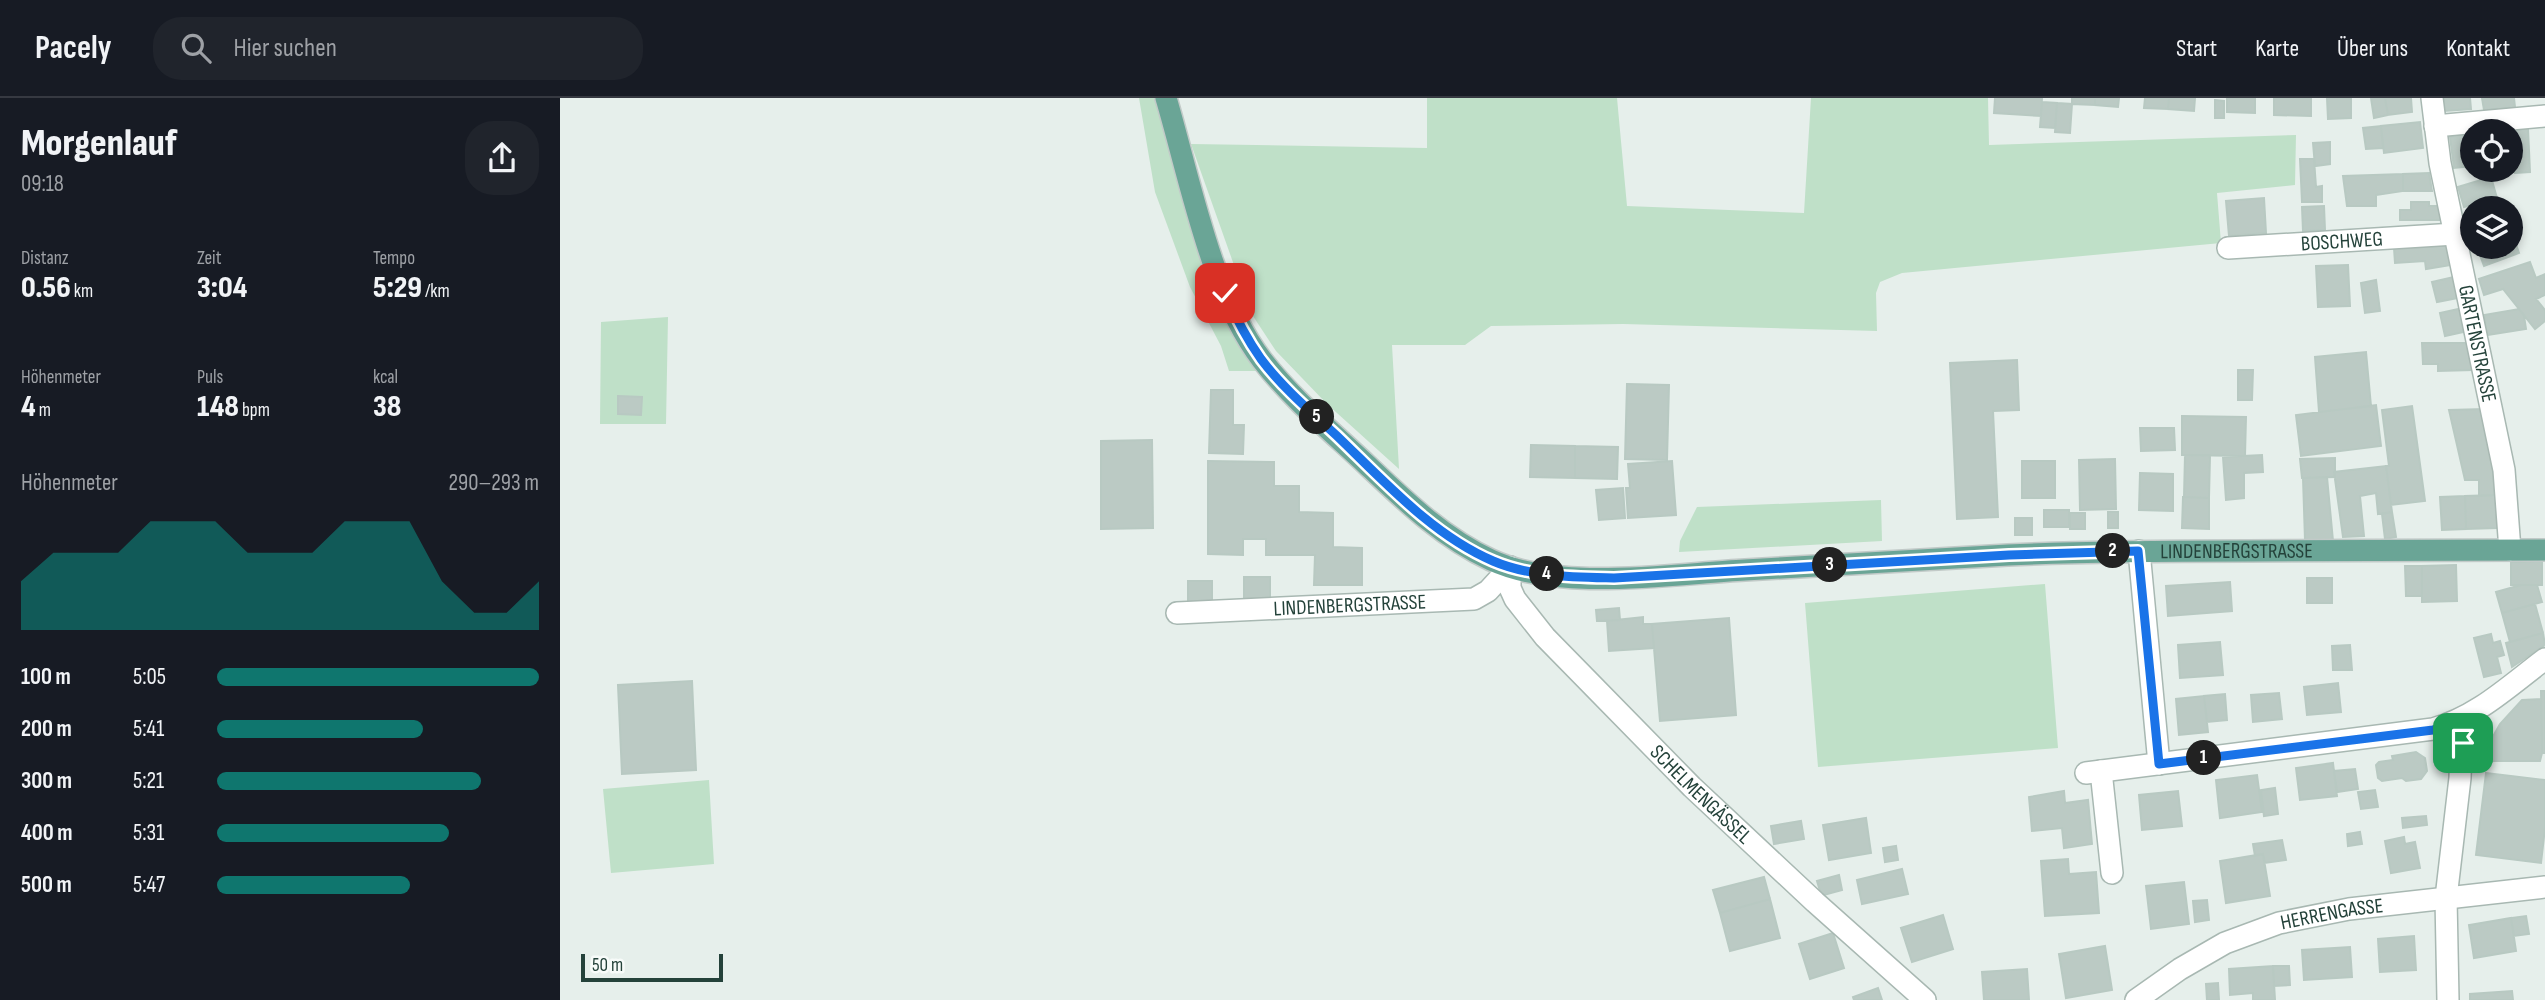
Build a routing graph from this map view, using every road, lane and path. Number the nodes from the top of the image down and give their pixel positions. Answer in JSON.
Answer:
{"nodes":[{"id":1,"x":1166,"y":98,"type":"edge"},
{"id":2,"x":2432,"y":98,"type":"edge"},
{"id":3,"x":2545,"y":116,"type":"edge"},
{"id":4,"x":2435,"y":125,"type":"junction"},
{"id":5,"x":2455,"y":234,"type":"junction"},
{"id":6,"x":2228,"y":248,"type":"dead end"},
{"id":7,"x":2510,"y":550,"type":"junction"},
{"id":8,"x":2545,"y":550,"type":"edge"},
{"id":9,"x":2138,"y":551,"type":"junction"},
{"id":10,"x":1510,"y":567,"type":"junction"},
{"id":11,"x":1177,"y":613,"type":"dead end"},
{"id":12,"x":2545,"y":659,"type":"edge"},
{"id":13,"x":2462,"y":720,"type":"junction"},
{"id":14,"x":2159,"y":764,"type":"junction"},
{"id":15,"x":2112,"y":873,"type":"dead end"},
{"id":16,"x":2545,"y":887,"type":"edge"},
{"id":17,"x":2446,"y":898,"type":"junction"},
{"id":18,"x":1925,"y":1000,"type":"edge"},
{"id":19,"x":2136,"y":1000,"type":"edge"},
{"id":20,"x":2448,"y":1000,"type":"edge"}],
"edges":[{"from":1,"to":10,"type":"main road","name":"LINDENBERGSTRASSE"},
{"from":2,"to":4,"type":"street","name":"GARTENSTRASSE"},
{"from":3,"to":4,"type":"street"},
{"from":4,"to":5,"type":"street","name":"GARTENSTRASSE"},
{"from":5,"to":6,"type":"street","name":"BOSCHWEG"},
{"from":5,"to":7,"type":"street","name":"GARTENSTRASSE"},
{"from":7,"to":8,"type":"main road","name":"LINDENBERGSTRASSE"},
{"from":7,"to":9,"type":"main road","name":"LINDENBERGSTRASSE"},
{"from":9,"to":10,"type":"main road","name":"LINDENBERGSTRASSE"},
{"from":9,"to":14,"type":"street"},
{"from":10,"to":11,"type":"street","name":"LINDENBERGSTRASSE"},
{"from":10,"to":18,"type":"street","name":"SCHELMENGÄSSEL"},
{"from":12,"to":13,"type":"street"},
{"from":13,"to":14,"type":"street"},
{"from":13,"to":17,"type":"street"},
{"from":14,"to":15,"type":"street"},
{"from":16,"to":17,"type":"street","name":"HERRENGASSE"},
{"from":17,"to":19,"type":"street","name":"HERRENGASSE"},
{"from":17,"to":20,"type":"street"}]}
